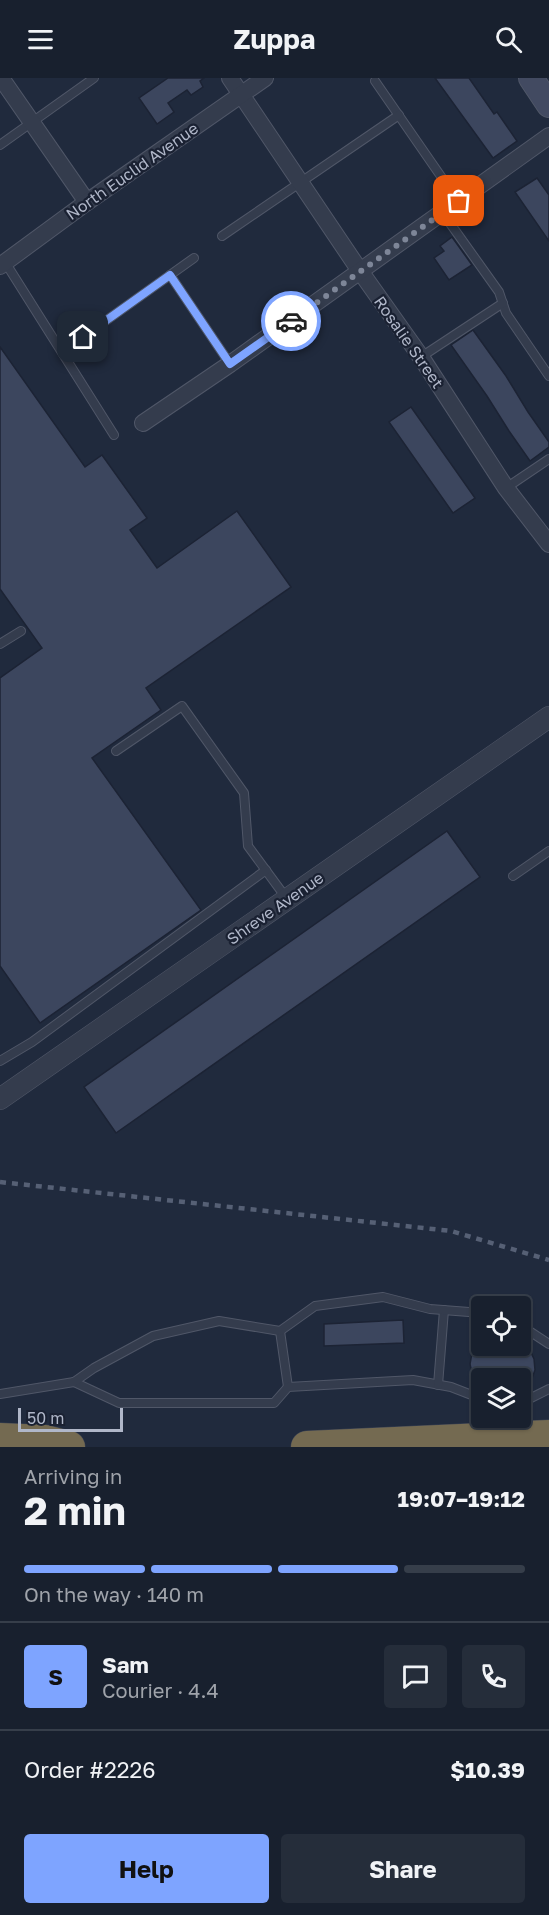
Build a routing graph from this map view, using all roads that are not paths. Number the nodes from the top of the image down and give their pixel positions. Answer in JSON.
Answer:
{"nodes":[{"id":1,"x":1,"y":78,"type":"edge"},
{"id":2,"x":94,"y":78,"type":"edge"},
{"id":3,"x":230,"y":78,"type":"edge"},
{"id":4,"x":265,"y":78,"type":"edge"},
{"id":5,"x":531,"y":78,"type":"edge"},
{"id":6,"x":375,"y":81,"type":"dead end"},
{"id":7,"x":241,"y":94,"type":"junction"},
{"id":8,"x":549,"y":105,"type":"edge"},
{"id":9,"x":399,"y":115,"type":"junction"},
{"id":10,"x":31,"y":123,"type":"junction"},
{"id":11,"x":549,"y":136,"type":"edge"},
{"id":12,"x":0,"y":145,"type":"edge"},
{"id":13,"x":300,"y":182,"type":"junction"},
{"id":14,"x":459,"y":201,"type":"junction"},
{"id":15,"x":87,"y":202,"type":"junction"},
{"id":16,"x":442,"y":212,"type":"junction"},
{"id":17,"x":222,"y":236,"type":"dead end"},
{"id":18,"x":194,"y":258,"type":"dead end"},
{"id":19,"x":3,"y":264,"type":"edge"},
{"id":20,"x":360,"y":271,"type":"junction"},
{"id":21,"x":170,"y":275,"type":"junction"},
{"id":22,"x":503,"y":303,"type":"junction"},
{"id":23,"x":83,"y":337,"type":"dead end"},
{"id":24,"x":421,"y":357,"type":"junction"},
{"id":25,"x":230,"y":364,"type":"junction"},
{"id":26,"x":549,"y":376,"type":"edge"},
{"id":27,"x":143,"y":423,"type":"dead end"},
{"id":28,"x":114,"y":435,"type":"dead end"},
{"id":29,"x":549,"y":459,"type":"edge"},
{"id":30,"x":506,"y":488,"type":"junction"},
{"id":31,"x":547,"y":539,"type":"edge"},
{"id":32,"x":21,"y":631,"type":"dead end"},
{"id":33,"x":0,"y":644,"type":"edge"},
{"id":34,"x":549,"y":717,"type":"edge"},
{"id":35,"x":116,"y":751,"type":"dead end"},
{"id":36,"x":549,"y":851,"type":"edge"},
{"id":37,"x":266,"y":870,"type":"junction"},
{"id":38,"x":513,"y":876,"type":"dead end"},
{"id":39,"x":288,"y":899,"type":"junction"},
{"id":40,"x":0,"y":1061,"type":"edge"},
{"id":41,"x":0,"y":1100,"type":"edge"},
{"id":42,"x":444,"y":1310,"type":"junction"},
{"id":43,"x":471,"y":1312,"type":"edge"},
{"id":44,"x":280,"y":1331,"type":"junction"},
{"id":45,"x":531,"y":1332,"type":"edge"},
{"id":46,"x":549,"y":1344,"type":"edge"},
{"id":47,"x":74,"y":1382,"type":"junction"},
{"id":48,"x":438,"y":1385,"type":"junction"},
{"id":49,"x":288,"y":1387,"type":"junction"},
{"id":50,"x":549,"y":1389,"type":"edge"},
{"id":51,"x":0,"y":1394,"type":"edge"},
{"id":52,"x":471,"y":1395,"type":"edge"},
{"id":53,"x":531,"y":1397,"type":"edge"},
{"id":54,"x":549,"y":1436,"type":"edge"},
{"id":55,"x":0,"y":1439,"type":"edge"},
{"id":56,"x":69,"y":1447,"type":"edge"},
{"id":57,"x":308,"y":1447,"type":"edge"}],
"edges":[{"from":1,"to":10,"type":"street"},
{"from":2,"to":10,"type":"lane"},
{"from":3,"to":7,"type":"street","name":"Rosalie Street"},
{"from":4,"to":7,"type":"street","name":"North Euclid Avenue"},
{"from":5,"to":8,"type":"main road"},
{"from":6,"to":9,"type":"lane"},
{"from":7,"to":13,"type":"street","name":"Rosalie Street"},
{"from":7,"to":15,"type":"street","name":"North Euclid Avenue"},
{"from":9,"to":13,"type":"lane"},
{"from":9,"to":14,"type":"lane"},
{"from":10,"to":12,"type":"lane"},
{"from":10,"to":15,"type":"street"},
{"from":11,"to":14,"type":"street"},
{"from":13,"to":17,"type":"lane"},
{"from":13,"to":20,"type":"street","name":"Rosalie Street"},
{"from":14,"to":16,"type":"street"},
{"from":15,"to":19,"type":"street","name":"North Euclid Avenue"},
{"from":16,"to":20,"type":"street"},
{"from":16,"to":22,"type":"lane"},
{"from":18,"to":21,"type":"lane"},
{"from":19,"to":28,"type":"lane"},
{"from":20,"to":24,"type":"street","name":"Rosalie Street"},
{"from":20,"to":25,"type":"street"},
{"from":21,"to":23,"type":"lane"},
{"from":21,"to":25,"type":"lane"},
{"from":22,"to":24,"type":"lane"},
{"from":22,"to":26,"type":"lane"},
{"from":24,"to":30,"type":"street","name":"Rosalie Street"},
{"from":25,"to":27,"type":"street"},
{"from":29,"to":30,"type":"lane"},
{"from":30,"to":31,"type":"street","name":"Rosalie Street"},
{"from":32,"to":33,"type":"lane"},
{"from":34,"to":39,"type":"street","name":"Shreve Avenue"},
{"from":35,"to":37,"type":"lane"},
{"from":36,"to":38,"type":"lane"},
{"from":37,"to":39,"type":"lane"},
{"from":37,"to":40,"type":"lane"},
{"from":39,"to":41,"type":"street","name":"Shreve Avenue"},
{"from":42,"to":43,"type":"lane"},
{"from":42,"to":44,"type":"lane"},
{"from":42,"to":48,"type":"lane"},
{"from":44,"to":47,"type":"lane"},
{"from":44,"to":49,"type":"lane"},
{"from":45,"to":46,"type":"lane"},
{"from":47,"to":49,"type":"lane"},
{"from":47,"to":51,"type":"lane"},
{"from":48,"to":49,"type":"lane"},
{"from":48,"to":52,"type":"lane"},
{"from":50,"to":53,"type":"lane"},
{"from":54,"to":57,"type":"highway"},
{"from":55,"to":56,"type":"highway"}]}
